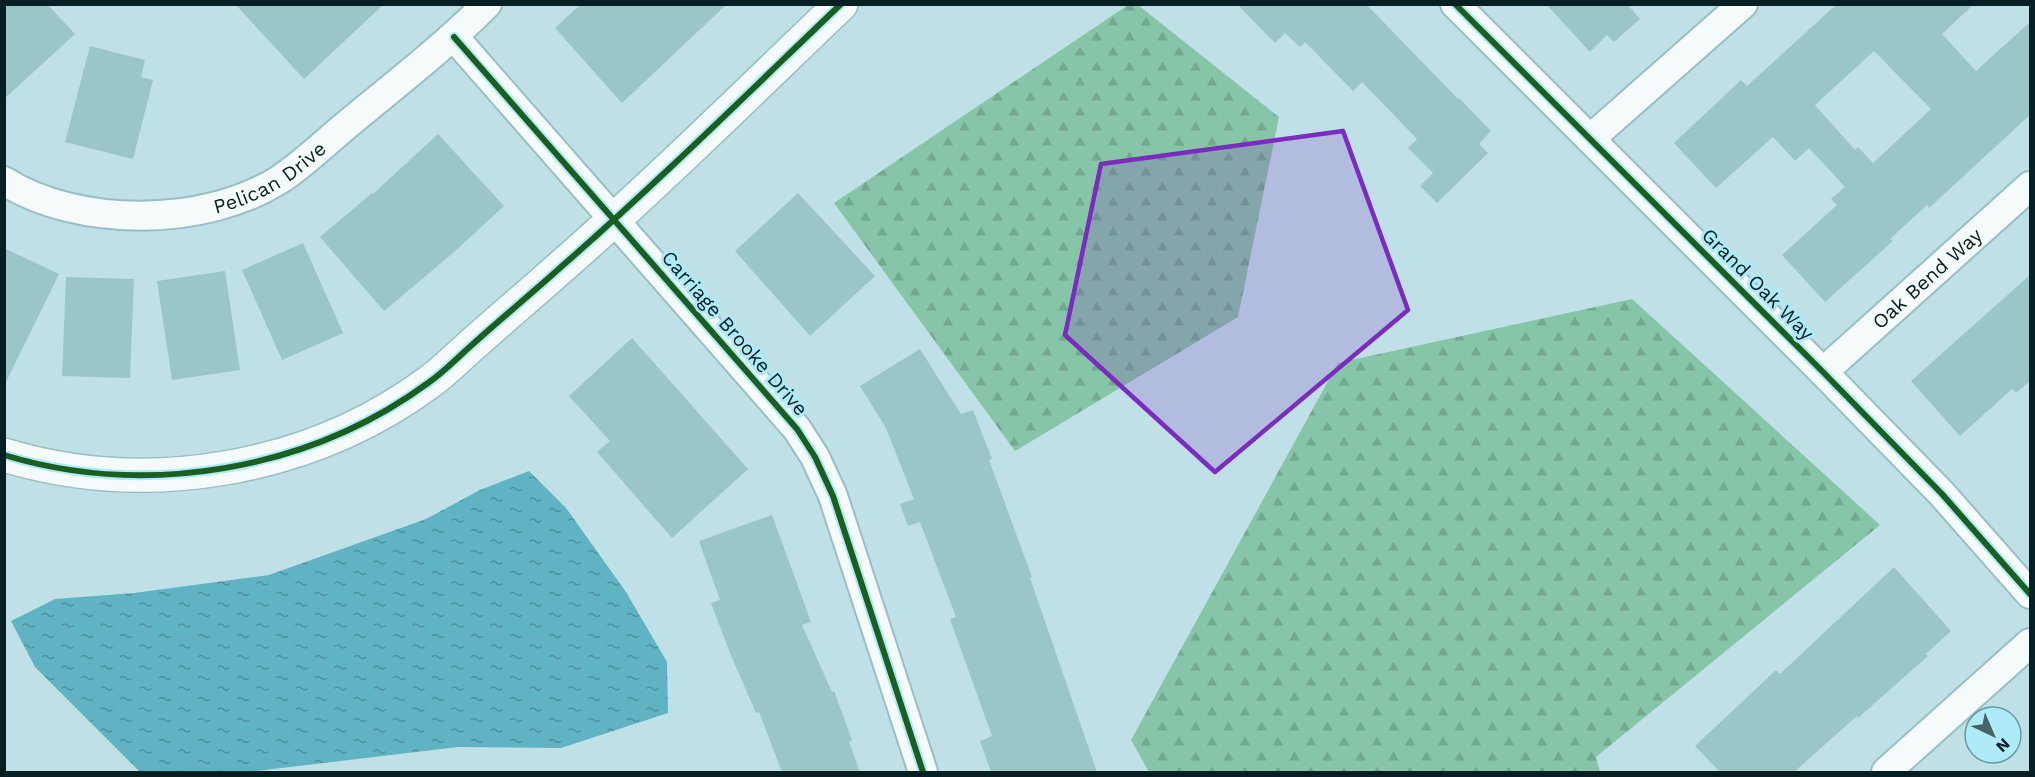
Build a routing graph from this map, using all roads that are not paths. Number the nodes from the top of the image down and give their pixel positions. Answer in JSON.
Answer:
{"nodes":[{"id":1,"x":487,"y":4,"type":"edge"},
{"id":2,"x":841,"y":4,"type":"edge"},
{"id":3,"x":1455,"y":4,"type":"edge"},
{"id":4,"x":1743,"y":4,"type":"edge"},
{"id":5,"x":454,"y":37,"type":"junction"},
{"id":6,"x":1590,"y":139,"type":"junction"},
{"id":7,"x":4,"y":181,"type":"edge"},
{"id":8,"x":2031,"y":186,"type":"edge"},
{"id":9,"x":614,"y":220,"type":"junction"},
{"id":10,"x":1823,"y":372,"type":"junction"},
{"id":11,"x":4,"y":455,"type":"edge"},
{"id":12,"x":2031,"y":594,"type":"edge"},
{"id":13,"x":2031,"y":644,"type":"edge"},
{"id":14,"x":923,"y":772,"type":"edge"},
{"id":15,"x":1886,"y":772,"type":"edge"}],
"edges":[{"from":1,"to":5,"type":"street","name":"Pelican Drive"},
{"from":2,"to":9,"type":"street"},
{"from":3,"to":6,"type":"street","name":"Grand Oak Way"},
{"from":4,"to":6,"type":"street"},
{"from":5,"to":7,"type":"street","name":"Pelican Drive"},
{"from":5,"to":9,"type":"street","name":"Carriage Brooke Drive"},
{"from":6,"to":10,"type":"street","name":"Grand Oak Way"},
{"from":8,"to":10,"type":"street","name":"Oak Bend Way"},
{"from":9,"to":11,"type":"street"},
{"from":9,"to":14,"type":"street","name":"Carriage Brooke Drive"},
{"from":10,"to":12,"type":"street","name":"Grand Oak Way"},
{"from":13,"to":15,"type":"street"}]}
